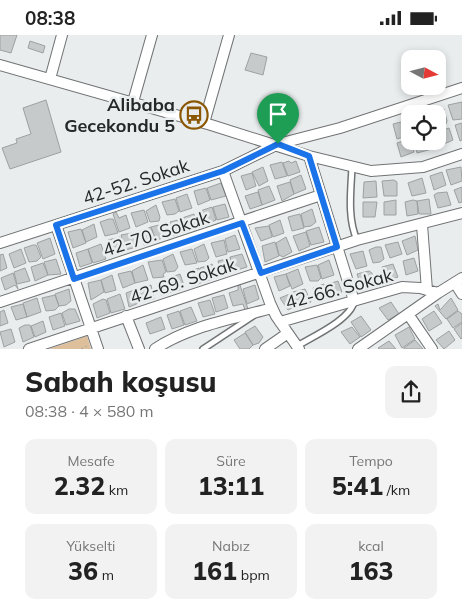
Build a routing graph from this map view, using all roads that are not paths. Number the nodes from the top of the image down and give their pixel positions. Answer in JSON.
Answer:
{"nodes":[{"id":1,"x":62,"y":35,"type":"edge"},
{"id":2,"x":152,"y":35,"type":"edge"},
{"id":3,"x":229,"y":35,"type":"edge"},
{"id":4,"x":0,"y":65,"type":"edge"},
{"id":5,"x":50,"y":79,"type":"junction"},
{"id":6,"x":462,"y":88,"type":"edge"},
{"id":7,"x":133,"y":102,"type":"junction"},
{"id":8,"x":204,"y":123,"type":"junction"},
{"id":9,"x":278,"y":144,"type":"junction"},
{"id":10,"x":462,"y":154,"type":"edge"},
{"id":11,"x":309,"y":156,"type":"junction"},
{"id":12,"x":352,"y":167,"type":"junction"},
{"id":13,"x":223,"y":171,"type":"junction"},
{"id":14,"x":321,"y":195,"type":"junction"},
{"id":15,"x":462,"y":213,"type":"edge"},
{"id":16,"x":242,"y":223,"type":"junction"},
{"id":17,"x":56,"y":225,"type":"junction"},
{"id":18,"x":422,"y":225,"type":"junction"},
{"id":19,"x":357,"y":240,"type":"junction"},
{"id":20,"x":0,"y":243,"type":"edge"},
{"id":21,"x":337,"y":247,"type":"junction"},
{"id":22,"x":261,"y":273,"type":"junction"},
{"id":23,"x":74,"y":279,"type":"junction"},
{"id":24,"x":458,"y":280,"type":"edge"},
{"id":25,"x":427,"y":290,"type":"junction"},
{"id":26,"x":438,"y":293,"type":"junction"},
{"id":27,"x":462,"y":294,"type":"edge"},
{"id":28,"x":354,"y":301,"type":"junction"},
{"id":29,"x":0,"y":302,"type":"edge"},
{"id":30,"x":272,"y":308,"type":"junction"},
{"id":31,"x":260,"y":311,"type":"junction"},
{"id":32,"x":408,"y":314,"type":"junction"},
{"id":33,"x":126,"y":317,"type":"junction"},
{"id":34,"x":280,"y":322,"type":"junction"},
{"id":35,"x":91,"y":328,"type":"junction"},
{"id":36,"x":288,"y":333,"type":"junction"},
{"id":37,"x":298,"y":347,"type":"edge"},
{"id":38,"x":29,"y":349,"type":"edge"},
{"id":39,"x":98,"y":349,"type":"edge"},
{"id":40,"x":138,"y":349,"type":"edge"},
{"id":41,"x":155,"y":349,"type":"edge"},
{"id":42,"x":203,"y":349,"type":"edge"},
{"id":43,"x":265,"y":349,"type":"edge"},
{"id":44,"x":359,"y":349,"type":"edge"},
{"id":45,"x":432,"y":349,"type":"edge"}],
"edges":[{"from":1,"to":5,"type":"street"},
{"from":2,"to":7,"type":"street"},
{"from":3,"to":8,"type":"street"},
{"from":4,"to":5,"type":"street"},
{"from":5,"to":7,"type":"street"},
{"from":6,"to":9,"type":"street","name":"42-52. Sokak"},
{"from":7,"to":8,"type":"street"},
{"from":8,"to":9,"type":"street"},
{"from":9,"to":11,"type":"street"},
{"from":9,"to":13,"type":"street","name":"42-52. Sokak"},
{"from":10,"to":12,"type":"street"},
{"from":11,"to":12,"type":"street"},
{"from":11,"to":14,"type":"street"},
{"from":12,"to":19,"type":"lane"},
{"from":13,"to":16,"type":"street"},
{"from":13,"to":17,"type":"street","name":"42-52. Sokak"},
{"from":14,"to":16,"type":"street","name":"42-70. Sokak"},
{"from":14,"to":21,"type":"street"},
{"from":15,"to":18,"type":"street","name":"42-69. Sokak"},
{"from":16,"to":22,"type":"street"},
{"from":16,"to":23,"type":"street","name":"42-70. Sokak"},
{"from":17,"to":20,"type":"street","name":"42-52. Sokak"},
{"from":17,"to":23,"type":"street"},
{"from":18,"to":19,"type":"street","name":"42-69. Sokak"},
{"from":18,"to":25,"type":"street"},
{"from":19,"to":21,"type":"street","name":"42-69. Sokak"},
{"from":21,"to":22,"type":"street","name":"42-69. Sokak"},
{"from":21,"to":28,"type":"street"},
{"from":22,"to":30,"type":"street"},
{"from":22,"to":33,"type":"street","name":"42-69. Sokak"},
{"from":23,"to":29,"type":"street","name":"42-70. Sokak"},
{"from":23,"to":35,"type":"street"},
{"from":24,"to":26,"type":"street"},
{"from":24,"to":27,"type":"street"},
{"from":25,"to":26,"type":"street","name":"42-66. Sokak"},
{"from":25,"to":28,"type":"street","name":"42-66. Sokak"},
{"from":26,"to":32,"type":"street"},
{"from":28,"to":34,"type":"street","name":"42-66. Sokak"},
{"from":28,"to":37,"type":"lane"},
{"from":30,"to":31,"type":"street"},
{"from":30,"to":34,"type":"street"},
{"from":31,"to":41,"type":"street"},
{"from":31,"to":42,"type":"lane"},
{"from":32,"to":44,"type":"street"},
{"from":32,"to":45,"type":"street"},
{"from":33,"to":35,"type":"street","name":"42-69. Sokak"},
{"from":33,"to":40,"type":"street"},
{"from":34,"to":36,"type":"street"},
{"from":35,"to":38,"type":"street","name":"42-69. Sokak"},
{"from":35,"to":39,"type":"street"},
{"from":36,"to":37,"type":"street"},
{"from":36,"to":43,"type":"street","name":"42-66. Sokak"}]}
